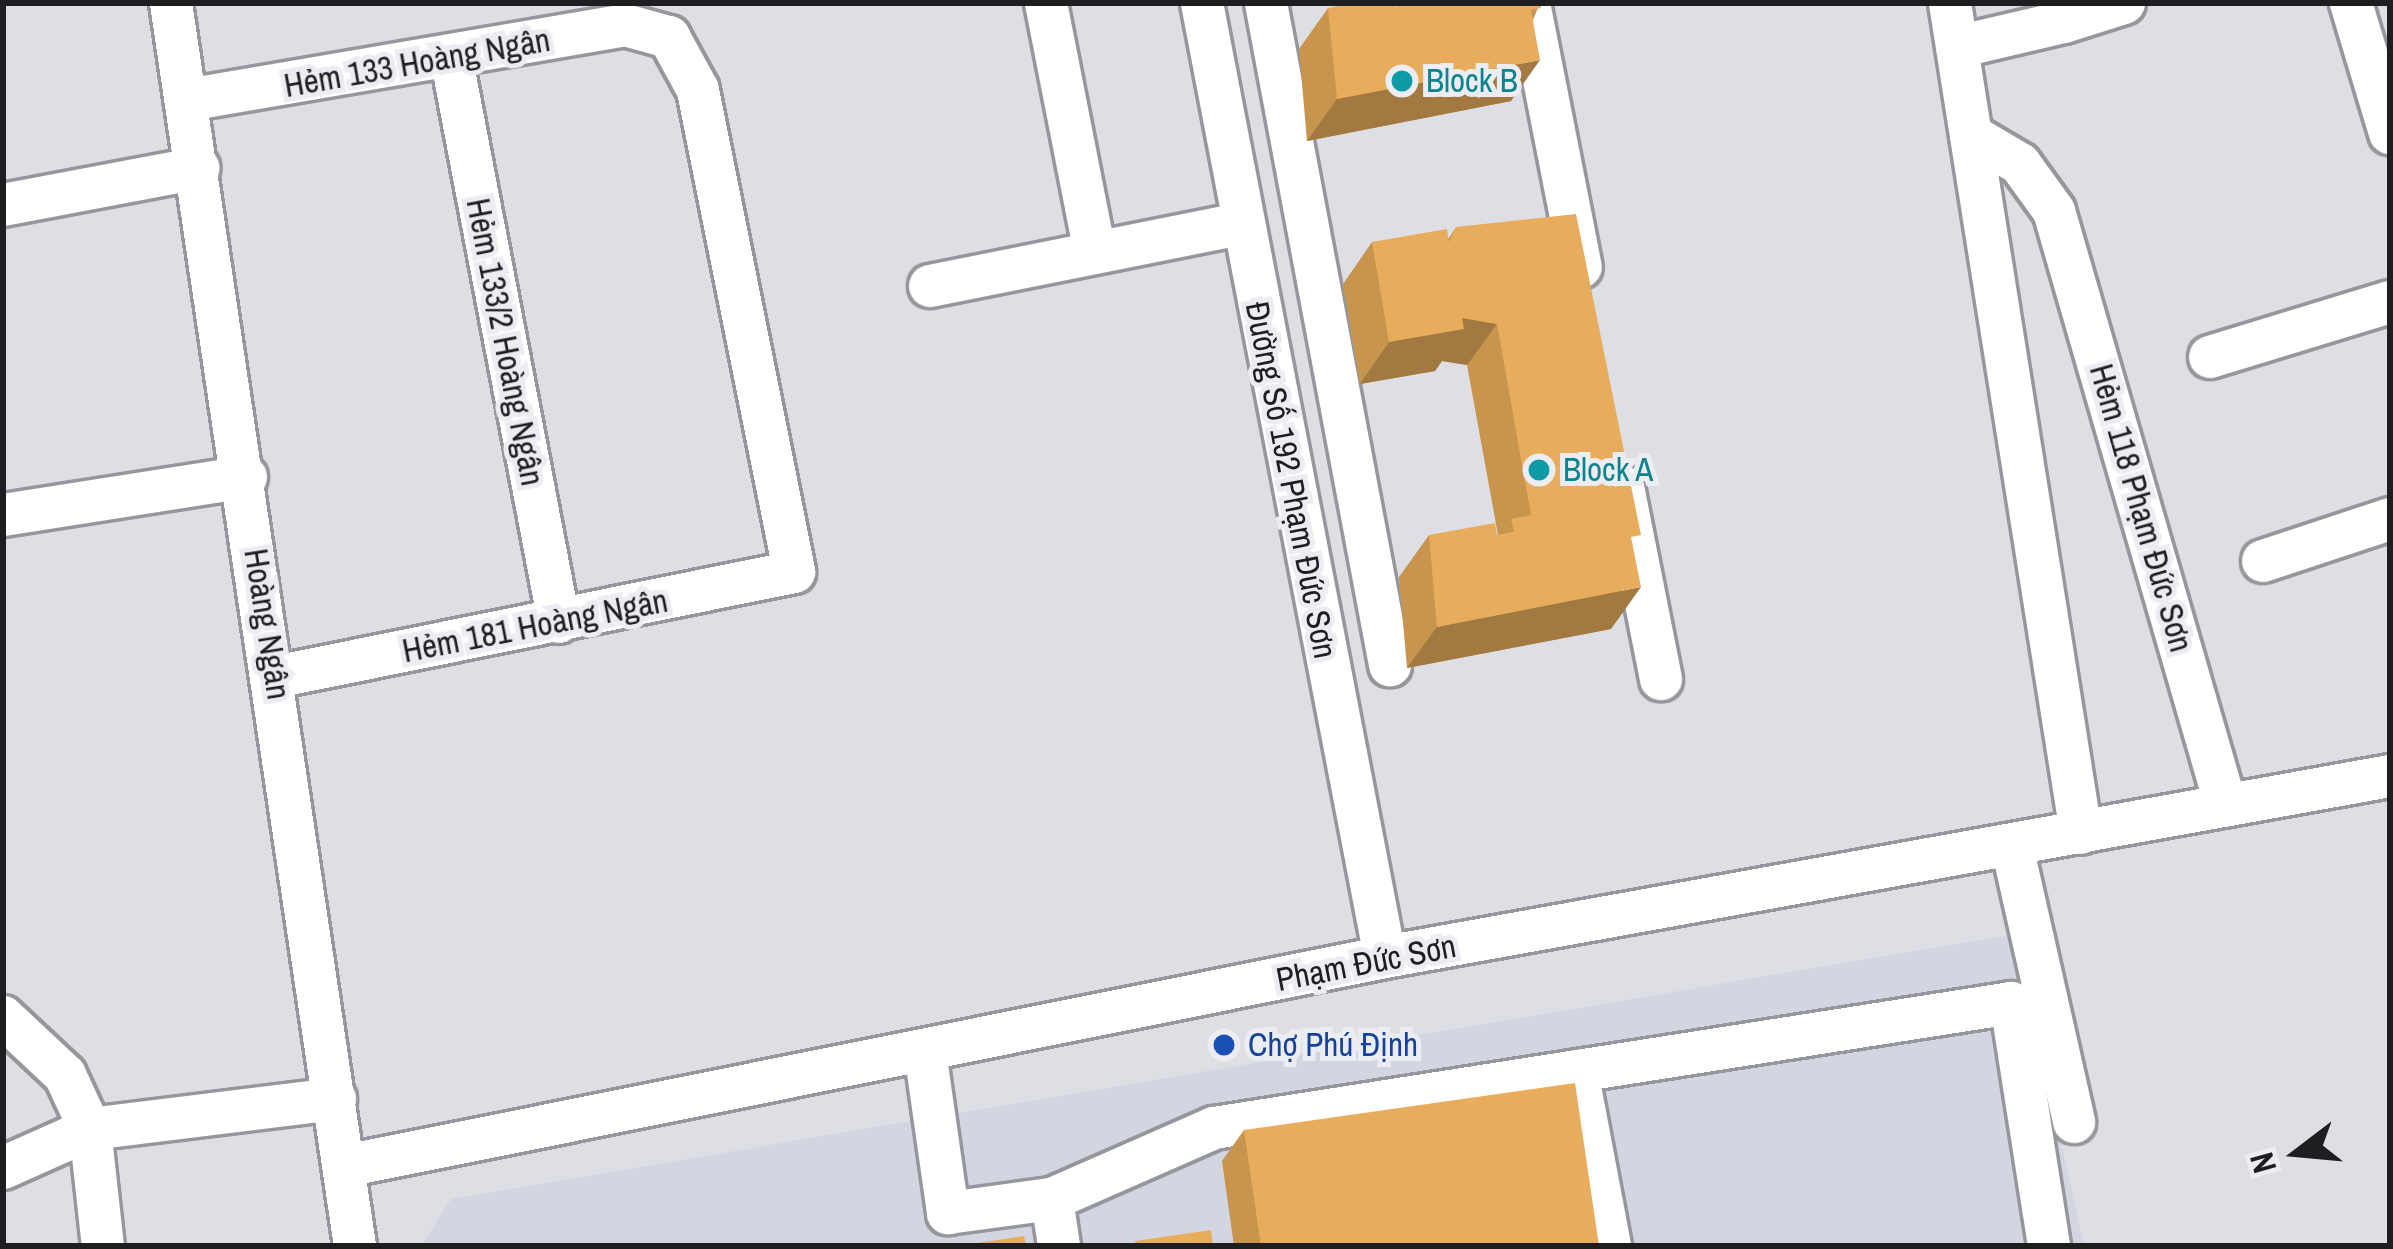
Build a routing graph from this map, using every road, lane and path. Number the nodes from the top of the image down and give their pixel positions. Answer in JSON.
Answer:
{"nodes":[{"id":1,"x":171,"y":3,"type":"edge"},
{"id":2,"x":1046,"y":3,"type":"edge"},
{"id":3,"x":1202,"y":3,"type":"edge"},
{"id":4,"x":1266,"y":3,"type":"edge"},
{"id":5,"x":1529,"y":3,"type":"edge"},
{"id":6,"x":1950,"y":3,"type":"edge"},
{"id":7,"x":2124,"y":3,"type":"edge"},
{"id":8,"x":2351,"y":3,"type":"edge"},
{"id":9,"x":2063,"y":12,"type":"edge"},
{"id":10,"x":623,"y":14,"type":"edge"},
{"id":11,"x":1957,"y":47,"type":"junction"},
{"id":12,"x":452,"y":61,"type":"junction"},
{"id":13,"x":187,"y":100,"type":"junction"},
{"id":14,"x":2390,"y":133,"type":"edge"},
{"id":15,"x":1970,"y":135,"type":"junction"},
{"id":16,"x":200,"y":168,"type":"junction"},
{"id":17,"x":3,"y":206,"type":"edge"},
{"id":18,"x":1240,"y":224,"type":"junction"},
{"id":19,"x":1094,"y":248,"type":"junction"},
{"id":20,"x":930,"y":286,"type":"dead end"},
{"id":21,"x":2390,"y":302,"type":"edge"},
{"id":22,"x":1588,"y":306,"type":"edge"},
{"id":23,"x":2210,"y":357,"type":"dead end"},
{"id":24,"x":1616,"y":446,"type":"edge"},
{"id":25,"x":246,"y":477,"type":"junction"},
{"id":26,"x":3,"y":515,"type":"edge"},
{"id":27,"x":2390,"y":519,"type":"edge"},
{"id":28,"x":1366,"y":536,"type":"junction"},
{"id":29,"x":1305,"y":547,"type":"junction"},
{"id":30,"x":2263,"y":561,"type":"dead end"},
{"id":31,"x":559,"y":622,"type":"junction"},
{"id":32,"x":1390,"y":665,"type":"dead end"},
{"id":33,"x":275,"y":677,"type":"junction"},
{"id":34,"x":1661,"y":679,"type":"dead end"},
{"id":35,"x":2390,"y":776,"type":"edge"},
{"id":36,"x":2226,"y":806,"type":"junction"},
{"id":37,"x":2081,"y":833,"type":"junction"},
{"id":38,"x":2012,"y":846,"type":"junction"},
{"id":39,"x":1385,"y":957,"type":"junction"},
{"id":40,"x":3,"y":1016,"type":"edge"},
{"id":41,"x":925,"y":1051,"type":"junction"},
{"id":42,"x":1577,"y":1071,"type":"junction"},
{"id":43,"x":334,"y":1099,"type":"junction"},
{"id":44,"x":2074,"y":1122,"type":"dead end"},
{"id":45,"x":90,"y":1130,"type":"junction"},
{"id":46,"x":345,"y":1166,"type":"junction"},
{"id":47,"x":3,"y":1168,"type":"edge"},
{"id":48,"x":1052,"y":1199,"type":"junction"},
{"id":49,"x":104,"y":1246,"type":"edge"},
{"id":50,"x":355,"y":1246,"type":"edge"},
{"id":51,"x":1059,"y":1246,"type":"edge"},
{"id":52,"x":1610,"y":1246,"type":"edge"},
{"id":53,"x":2049,"y":1246,"type":"edge"}],
"edges":[{"from":1,"to":13,"type":"street","name":"Hoàng Ngân"},
{"from":2,"to":19,"type":"street"},
{"from":3,"to":18,"type":"street","name":"Đường Số 192 Phạm Đức Sơn"},
{"from":4,"to":28,"type":"street"},
{"from":5,"to":22,"type":"street"},
{"from":6,"to":11,"type":"street"},
{"from":7,"to":9,"type":"street"},
{"from":8,"to":14,"type":"street"},
{"from":9,"to":11,"type":"street"},
{"from":10,"to":12,"type":"street","name":"Hẻm 133 Hoàng Ngân"},
{"from":10,"to":31,"type":"street","name":"Hẻm 181 Hoàng Ngân"},
{"from":11,"to":15,"type":"street"},
{"from":12,"to":13,"type":"street","name":"Hẻm 133 Hoàng Ngân"},
{"from":12,"to":31,"type":"street","name":"Hẻm 133/2 Hoàng Ngân"},
{"from":13,"to":16,"type":"street","name":"Hoàng Ngân"},
{"from":15,"to":36,"type":"street","name":"Hẻm 118 Phạm Đức Sơn"},
{"from":15,"to":37,"type":"street"},
{"from":16,"to":17,"type":"street"},
{"from":16,"to":25,"type":"street","name":"Hoàng Ngân"},
{"from":18,"to":19,"type":"street"},
{"from":18,"to":29,"type":"street","name":"Đường Số 192 Phạm Đức Sơn"},
{"from":19,"to":20,"type":"street"},
{"from":21,"to":23,"type":"street"},
{"from":24,"to":34,"type":"street"},
{"from":25,"to":26,"type":"street"},
{"from":25,"to":33,"type":"street","name":"Hoàng Ngân"},
{"from":27,"to":30,"type":"street"},
{"from":28,"to":29,"type":"street"},
{"from":28,"to":32,"type":"street"},
{"from":29,"to":39,"type":"street","name":"Đường Số 192 Phạm Đức Sơn"},
{"from":31,"to":33,"type":"street","name":"Hẻm 181 Hoàng Ngân"},
{"from":33,"to":43,"type":"street","name":"Hoàng Ngân"},
{"from":35,"to":36,"type":"street","name":"Phạm Đức Sơn"},
{"from":36,"to":37,"type":"street","name":"Phạm Đức Sơn"},
{"from":37,"to":38,"type":"street","name":"Phạm Đức Sơn"},
{"from":38,"to":39,"type":"street","name":"Phạm Đức Sơn"},
{"from":38,"to":44,"type":"street"},
{"from":39,"to":41,"type":"street","name":"Phạm Đức Sơn"},
{"from":40,"to":45,"type":"street"},
{"from":41,"to":46,"type":"street","name":"Phạm Đức Sơn"},
{"from":41,"to":48,"type":"street"},
{"from":42,"to":48,"type":"street"},
{"from":42,"to":52,"type":"street"},
{"from":42,"to":53,"type":"street"},
{"from":43,"to":45,"type":"street"},
{"from":43,"to":46,"type":"street","name":"Hoàng Ngân"},
{"from":45,"to":47,"type":"street"},
{"from":45,"to":49,"type":"street"},
{"from":46,"to":50,"type":"street","name":"Hoàng Ngân"},
{"from":48,"to":51,"type":"street"}]}
